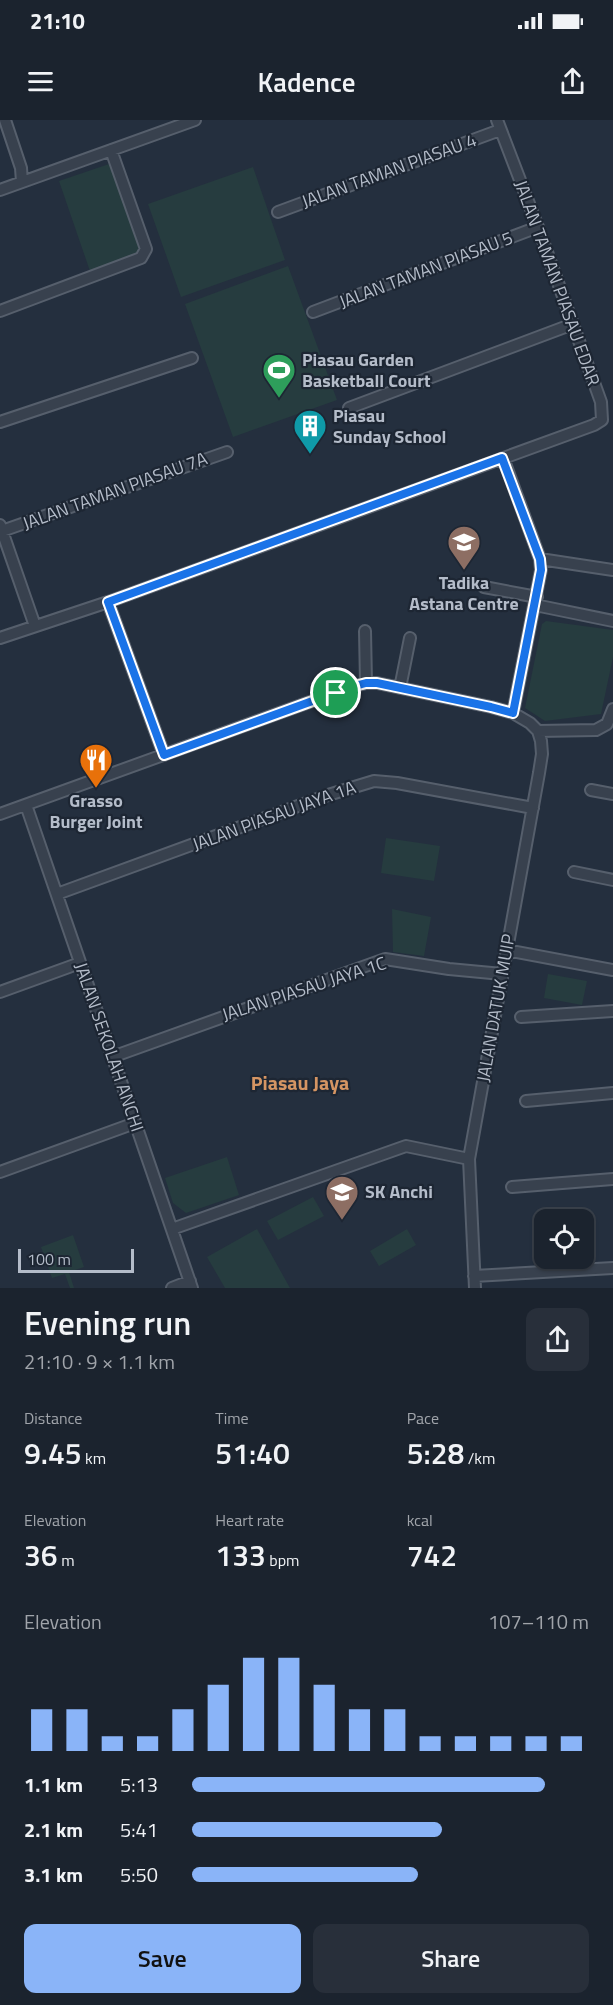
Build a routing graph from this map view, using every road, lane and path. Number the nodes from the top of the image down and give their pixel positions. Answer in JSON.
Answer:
{"nodes":[{"id":1,"x":195,"y":120,"type":"edge"},
{"id":2,"x":5,"y":121,"type":"edge"},
{"id":3,"x":499,"y":125,"type":"edge"},
{"id":4,"x":111,"y":150,"type":"junction"},
{"id":5,"x":22,"y":182,"type":"junction"},
{"id":6,"x":0,"y":190,"type":"edge"},
{"id":7,"x":278,"y":212,"type":"dead end"},
{"id":8,"x":538,"y":227,"type":"junction"},
{"id":9,"x":0,"y":311,"type":"edge"},
{"id":10,"x":313,"y":312,"type":"dead end"},
{"id":11,"x":573,"y":324,"type":"junction"},
{"id":12,"x":192,"y":358,"type":"dead end"},
{"id":13,"x":349,"y":408,"type":"dead end"},
{"id":14,"x":607,"y":421,"type":"edge"},
{"id":15,"x":0,"y":422,"type":"edge"},
{"id":16,"x":227,"y":452,"type":"dead end"},
{"id":17,"x":502,"y":458,"type":"junction"},
{"id":18,"x":1,"y":528,"type":"edge"},
{"id":19,"x":540,"y":559,"type":"junction"},
{"id":20,"x":613,"y":570,"type":"edge"},
{"id":21,"x":484,"y":587,"type":"dead end"},
{"id":22,"x":536,"y":601,"type":"junction"},
{"id":23,"x":108,"y":602,"type":"junction"},
{"id":24,"x":613,"y":621,"type":"edge"},
{"id":25,"x":35,"y":626,"type":"junction"},
{"id":26,"x":365,"y":631,"type":"dead end"},
{"id":27,"x":0,"y":638,"type":"edge"},
{"id":28,"x":410,"y":638,"type":"dead end"},
{"id":29,"x":366,"y":683,"type":"junction"},
{"id":30,"x":400,"y":687,"type":"junction"},
{"id":31,"x":613,"y":709,"type":"edge"},
{"id":32,"x":513,"y":713,"type":"junction"},
{"id":33,"x":538,"y":731,"type":"junction"},
{"id":34,"x":164,"y":755,"type":"junction"},
{"id":35,"x":591,"y":790,"type":"dead end"},
{"id":36,"x":613,"y":794,"type":"edge"},
{"id":37,"x":26,"y":805,"type":"junction"},
{"id":38,"x":533,"y":808,"type":"junction"},
{"id":39,"x":0,"y":814,"type":"edge"},
{"id":40,"x":574,"y":872,"type":"dead end"},
{"id":41,"x":613,"y":880,"type":"edge"},
{"id":42,"x":57,"y":894,"type":"junction"},
{"id":43,"x":506,"y":950,"type":"junction"},
{"id":44,"x":80,"y":963,"type":"junction"},
{"id":45,"x":613,"y":970,"type":"edge"},
{"id":46,"x":502,"y":974,"type":"junction"},
{"id":47,"x":0,"y":992,"type":"edge"},
{"id":48,"x":613,"y":1011,"type":"edge"},
{"id":49,"x":521,"y":1017,"type":"dead end"},
{"id":50,"x":112,"y":1057,"type":"junction"},
{"id":51,"x":613,"y":1093,"type":"edge"},
{"id":52,"x":526,"y":1101,"type":"dead end"},
{"id":53,"x":135,"y":1123,"type":"junction"},
{"id":54,"x":469,"y":1159,"type":"junction"},
{"id":55,"x":0,"y":1172,"type":"edge"},
{"id":56,"x":613,"y":1179,"type":"edge"},
{"id":57,"x":512,"y":1187,"type":"dead end"},
{"id":58,"x":172,"y":1229,"type":"junction"},
{"id":59,"x":613,"y":1268,"type":"edge"},
{"id":60,"x":474,"y":1282,"type":"edge"},
{"id":61,"x":191,"y":1285,"type":"edge"},
{"id":62,"x":172,"y":1288,"type":"edge"}],
"edges":[{"from":1,"to":4,"type":"street"},
{"from":2,"to":5,"type":"street"},
{"from":3,"to":7,"type":"street","name":"JALAN TAMAN PIASAU 4"},
{"from":3,"to":8,"type":"street","name":"JALAN TAMAN PIASAU EDAR"},
{"from":4,"to":5,"type":"street"},
{"from":4,"to":9,"type":"street"},
{"from":5,"to":6,"type":"street"},
{"from":8,"to":10,"type":"street","name":"JALAN TAMAN PIASAU 5"},
{"from":8,"to":11,"type":"street","name":"JALAN TAMAN PIASAU EDAR"},
{"from":11,"to":13,"type":"street"},
{"from":11,"to":14,"type":"street","name":"JALAN TAMAN PIASAU EDAR"},
{"from":12,"to":15,"type":"street"},
{"from":14,"to":17,"type":"street","name":"JALAN TAMAN PIASAU EDAR"},
{"from":16,"to":18,"type":"street","name":"JALAN TAMAN PIASAU 7A"},
{"from":17,"to":19,"type":"street"},
{"from":17,"to":23,"type":"street","name":"JALAN TAMAN PIASAU EDAR"},
{"from":18,"to":25,"type":"street"},
{"from":19,"to":20,"type":"street"},
{"from":19,"to":22,"type":"street"},
{"from":21,"to":22,"type":"street"},
{"from":22,"to":24,"type":"street"},
{"from":22,"to":32,"type":"street"},
{"from":23,"to":25,"type":"street","name":"JALAN TAMAN PIASAU EDAR"},
{"from":23,"to":34,"type":"street"},
{"from":25,"to":27,"type":"street","name":"JALAN TAMAN PIASAU EDAR"},
{"from":26,"to":29,"type":"street"},
{"from":28,"to":30,"type":"street"},
{"from":29,"to":30,"type":"street"},
{"from":29,"to":34,"type":"street"},
{"from":30,"to":32,"type":"street"},
{"from":31,"to":33,"type":"street"},
{"from":32,"to":33,"type":"street"},
{"from":33,"to":38,"type":"street","name":"JALAN DATUK MUIP"},
{"from":34,"to":37,"type":"street"},
{"from":35,"to":36,"type":"street"},
{"from":37,"to":39,"type":"street"},
{"from":37,"to":42,"type":"street","name":"JALAN SEKOLAH ANCHI"},
{"from":38,"to":42,"type":"street","name":"JALAN PIASAU JAYA 1A"},
{"from":38,"to":43,"type":"street","name":"JALAN DATUK MUIP"},
{"from":40,"to":41,"type":"street"},
{"from":42,"to":44,"type":"street","name":"JALAN SEKOLAH ANCHI"},
{"from":43,"to":45,"type":"street"},
{"from":43,"to":46,"type":"street","name":"JALAN DATUK MUIP"},
{"from":44,"to":47,"type":"street"},
{"from":44,"to":50,"type":"street","name":"JALAN SEKOLAH ANCHI"},
{"from":46,"to":50,"type":"street","name":"JALAN PIASAU JAYA 1C"},
{"from":46,"to":54,"type":"street","name":"JALAN DATUK MUIP"},
{"from":48,"to":49,"type":"street"},
{"from":50,"to":53,"type":"street","name":"JALAN SEKOLAH ANCHI"},
{"from":51,"to":52,"type":"street"},
{"from":53,"to":55,"type":"street"},
{"from":53,"to":58,"type":"street","name":"JALAN SEKOLAH ANCHI"},
{"from":54,"to":58,"type":"street"},
{"from":54,"to":60,"type":"street","name":"JALAN DATUK MUIP"},
{"from":56,"to":57,"type":"street"},
{"from":58,"to":61,"type":"street","name":"JALAN SEKOLAH ANCHI"},
{"from":59,"to":60,"type":"street"},
{"from":61,"to":62,"type":"street"}]}
